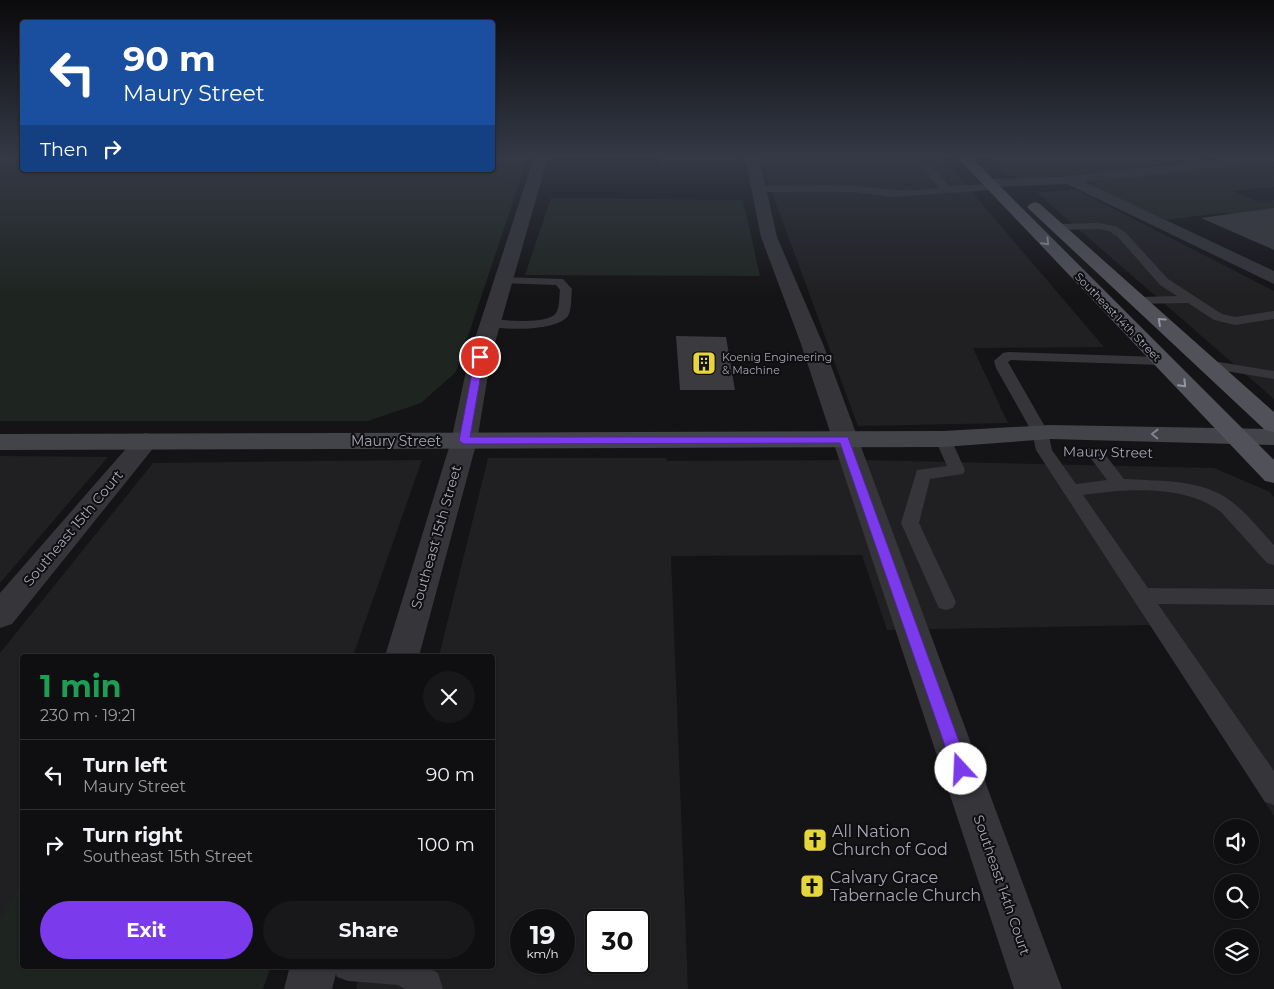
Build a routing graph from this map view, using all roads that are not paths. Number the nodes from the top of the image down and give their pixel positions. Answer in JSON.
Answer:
{"nodes":[{"id":1,"x":527,"y":203,"type":"edge"},
{"id":2,"x":762,"y":203,"type":"edge"},
{"id":3,"x":1014,"y":203,"type":"edge"},
{"id":4,"x":1023,"y":203,"type":"edge"},
{"id":5,"x":1117,"y":203,"type":"edge"},
{"id":6,"x":1057,"y":227,"type":"junction"},
{"id":7,"x":1274,"y":278,"type":"edge"},
{"id":8,"x":503,"y":281,"type":"junction"},
{"id":9,"x":1190,"y":299,"type":"junction"},
{"id":10,"x":1138,"y":301,"type":"junction"},
{"id":11,"x":1274,"y":315,"type":"edge"},
{"id":12,"x":490,"y":323,"type":"junction"},
{"id":13,"x":1160,"y":361,"type":"junction"},
{"id":14,"x":1207,"y":364,"type":"junction"},
{"id":15,"x":1274,"y":375,"type":"edge"},
{"id":16,"x":1274,"y":425,"type":"edge"},
{"id":17,"x":1235,"y":436,"type":"junction"},
{"id":18,"x":1274,"y":437,"type":"edge"},
{"id":19,"x":844,"y":439,"type":"junction"},
{"id":20,"x":943,"y":439,"type":"junction"},
{"id":21,"x":146,"y":441,"type":"junction"},
{"id":22,"x":464,"y":441,"type":"junction"},
{"id":23,"x":1042,"y":441,"type":"junction"},
{"id":24,"x":0,"y":442,"type":"edge"},
{"id":25,"x":1094,"y":452,"type":"junction"},
{"id":26,"x":1264,"y":456,"type":"edge"},
{"id":27,"x":1274,"y":475,"type":"edge"},
{"id":28,"x":1119,"y":484,"type":"junction"},
{"id":29,"x":1070,"y":491,"type":"junction"},
{"id":30,"x":1274,"y":558,"type":"edge"},
{"id":31,"x":1143,"y":596,"type":"junction"},
{"id":32,"x":1274,"y":597,"type":"edge"},
{"id":33,"x":946,"y":602,"type":"dead end"},
{"id":34,"x":0,"y":615,"type":"edge"},
{"id":35,"x":403,"y":654,"type":"edge"},
{"id":36,"x":1274,"y":793,"type":"edge"},
{"id":37,"x":313,"y":969,"type":"edge"},
{"id":38,"x":388,"y":969,"type":"edge"},
{"id":39,"x":308,"y":989,"type":"edge"},
{"id":40,"x":428,"y":989,"type":"edge"},
{"id":41,"x":1038,"y":989,"type":"edge"}],
"edges":[{"from":1,"to":8,"type":"street","name":"Southeast 15th Street"},
{"from":2,"to":19,"type":"street","name":"Southeast 14th Court"},
{"from":3,"to":13,"type":"main road","name":"Southeast 14th Street","one_way":true},
{"from":4,"to":6,"type":"main road","name":"Southeast 14th Street"},
{"from":5,"to":7,"type":"street"},
{"from":6,"to":9,"type":"lane"},
{"from":6,"to":10,"type":"main road","name":"Southeast 14th Street"},
{"from":8,"to":12,"type":"street","name":"Southeast 15th Street"},
{"from":8,"to":12,"type":"lane"},
{"from":9,"to":10,"type":"lane"},
{"from":9,"to":11,"type":"lane"},
{"from":14,"to":10,"type":"main road","name":"Southeast 14th Street","one_way":true},
{"from":12,"to":22,"type":"street","name":"Southeast 15th Street"},
{"from":13,"to":17,"type":"main road","name":"Southeast 14th Street","one_way":true},
{"from":13,"to":23,"type":"lane"},
{"from":14,"to":15,"type":"lane"},
{"from":14,"to":16,"type":"main road","name":"Southeast 14th Street"},
{"from":17,"to":18,"type":"main road","name":"Maury Street"},
{"from":17,"to":23,"type":"main road","name":"Maury Street","one_way":true},
{"from":17,"to":26,"type":"main road","name":"Southeast 14th Street"},
{"from":19,"to":20,"type":"main road","name":"Maury Street"},
{"from":19,"to":22,"type":"main road","name":"Maury Street"},
{"from":19,"to":41,"type":"street","name":"Southeast 14th Court"},
{"from":20,"to":23,"type":"main road","name":"Maury Street"},
{"from":20,"to":33,"type":"lane"},
{"from":21,"to":22,"type":"main road","name":"Maury Street"},
{"from":21,"to":24,"type":"main road","name":"Maury Street"},
{"from":21,"to":34,"type":"street","name":"Southeast 15th Court"},
{"from":22,"to":35,"type":"street","name":"Southeast 15th Street"},
{"from":23,"to":25,"type":"main road","name":"Maury Street"},
{"from":23,"to":29,"type":"lane"},
{"from":25,"to":26,"type":"main road","name":"Maury Street"},
{"from":25,"to":28,"type":"lane"},
{"from":26,"to":27,"type":"main road","name":"Southeast 14th Street"},
{"from":28,"to":29,"type":"lane"},
{"from":28,"to":30,"type":"lane"},
{"from":29,"to":31,"type":"lane"},
{"from":31,"to":32,"type":"lane"},
{"from":31,"to":36,"type":"lane"},
{"from":37,"to":39,"type":"street"},
{"from":38,"to":40,"type":"lane"}]}
